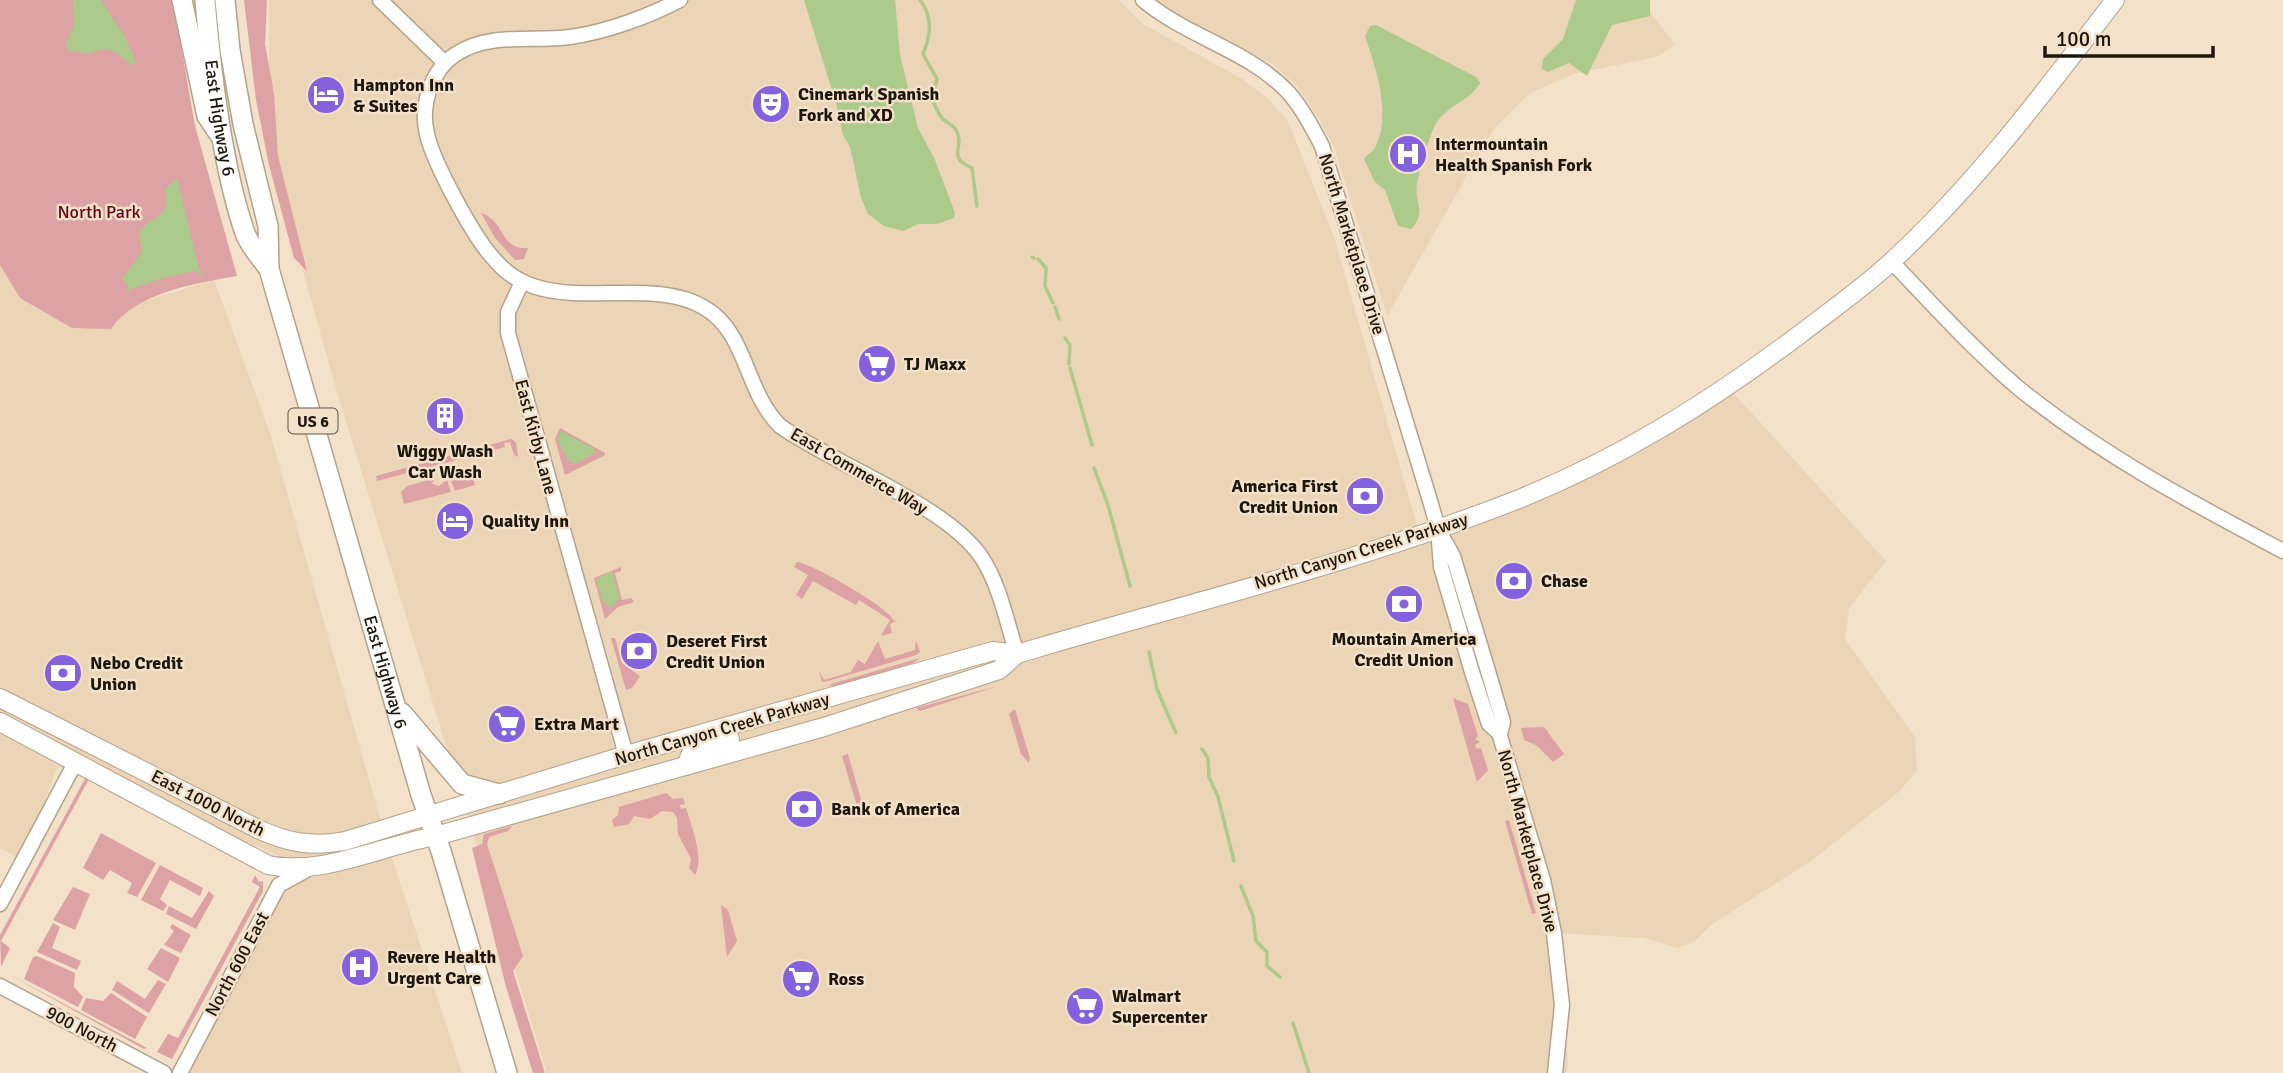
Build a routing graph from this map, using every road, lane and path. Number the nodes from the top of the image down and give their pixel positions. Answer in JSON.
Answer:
{"nodes":[{"id":1,"x":183,"y":0,"type":"edge"},
{"id":2,"x":205,"y":0,"type":"edge"},
{"id":3,"x":225,"y":0,"type":"edge"},
{"id":4,"x":380,"y":0,"type":"edge"},
{"id":5,"x":680,"y":0,"type":"edge"},
{"id":6,"x":1143,"y":0,"type":"edge"},
{"id":7,"x":2115,"y":0,"type":"edge"},
{"id":8,"x":445,"y":63,"type":"junction"},
{"id":9,"x":225,"y":144,"type":"junction"},
{"id":10,"x":1892,"y":261,"type":"junction"},
{"id":11,"x":269,"y":269,"type":"junction"},
{"id":12,"x":522,"y":282,"type":"junction"},
{"id":13,"x":1438,"y":529,"type":"junction"},
{"id":14,"x":2283,"y":551,"type":"edge"},
{"id":15,"x":1017,"y":654,"type":"junction"},
{"id":16,"x":0,"y":698,"type":"edge"},
{"id":17,"x":397,"y":707,"type":"junction"},
{"id":18,"x":0,"y":720,"type":"edge"},
{"id":19,"x":747,"y":722,"type":"junction"},
{"id":20,"x":1500,"y":734,"type":"junction"},
{"id":21,"x":83,"y":741,"type":"junction"},
{"id":22,"x":626,"y":755,"type":"junction"},
{"id":23,"x":75,"y":763,"type":"junction"},
{"id":24,"x":686,"y":766,"type":"junction"},
{"id":25,"x":168,"y":783,"type":"junction"},
{"id":26,"x":499,"y":794,"type":"junction"},
{"id":27,"x":564,"y":799,"type":"junction"},
{"id":28,"x":428,"y":814,"type":"junction"},
{"id":29,"x":436,"y":836,"type":"junction"},
{"id":30,"x":268,"y":865,"type":"junction"},
{"id":31,"x":308,"y":869,"type":"junction"},
{"id":32,"x":279,"y":885,"type":"junction"},
{"id":33,"x":0,"y":904,"type":"edge"},
{"id":34,"x":0,"y":986,"type":"edge"},
{"id":35,"x":164,"y":1073,"type":"edge"},
{"id":36,"x":180,"y":1073,"type":"edge"},
{"id":37,"x":507,"y":1073,"type":"edge"},
{"id":38,"x":1555,"y":1073,"type":"edge"}],
"edges":[{"from":1,"to":9,"type":"highway","number":"US 6"},
{"from":2,"to":9,"type":"highway","name":"East Highway 6"},
{"from":3,"to":11,"type":"highway","name":"East Highway 6","number":"US 6"},
{"from":4,"to":8,"type":"street"},
{"from":5,"to":8,"type":"street"},
{"from":6,"to":13,"type":"street","name":"North Marketplace Drive"},
{"from":7,"to":10,"type":"main road","name":"North Canyon Creek Parkway"},
{"from":8,"to":12,"type":"street","name":"East Commerce Way"},
{"from":9,"to":11,"type":"highway","name":"East Highway 6","number":"US 6"},
{"from":10,"to":13,"type":"main road","name":"North Canyon Creek Parkway"},
{"from":10,"to":14,"type":"street"},
{"from":11,"to":17,"type":"highway","name":"East Highway 6","number":"US 6"},
{"from":12,"to":15,"type":"street","name":"East Commerce Way"},
{"from":12,"to":22,"type":"street","name":"East Kirby Lane"},
{"from":13,"to":15,"type":"main road","name":"North Canyon Creek Parkway"},
{"from":13,"to":20,"type":"street","name":"North Marketplace Drive"},
{"from":13,"to":20,"type":"street","name":"North Marketplace Drive"},
{"from":15,"to":19,"type":"main road","name":"North Canyon Creek Parkway"},
{"from":15,"to":24,"type":"main road","name":"North Canyon Creek Parkway"},
{"from":16,"to":21,"type":"main road","name":"East 1000 North"},
{"from":17,"to":26,"type":"highway"},
{"from":17,"to":28,"type":"highway","name":"East Highway 6","number":"US 6"},
{"from":18,"to":21,"type":"main road"},
{"from":18,"to":23,"type":"main road","name":"East 1000 North"},
{"from":19,"to":22,"type":"main road","name":"North Canyon Creek Parkway"},
{"from":19,"to":24,"type":"main road"},
{"from":20,"to":38,"type":"street","name":"North Marketplace Drive"},
{"from":21,"to":25,"type":"main road","name":"East 1000 North"},
{"from":22,"to":26,"type":"main road","name":"North Canyon Creek Parkway"},
{"from":22,"to":27,"type":"main road"},
{"from":23,"to":25,"type":"main road"},
{"from":23,"to":30,"type":"main road","name":"East 1000 North"},
{"from":23,"to":33,"type":"street"},
{"from":24,"to":27,"type":"main road","name":"North Canyon Creek Parkway"},
{"from":25,"to":28,"type":"main road","name":"East 1000 North"},
{"from":26,"to":28,"type":"main road","name":"North Canyon Creek Parkway"},
{"from":27,"to":29,"type":"main road","name":"North Canyon Creek Parkway"},
{"from":28,"to":29,"type":"highway","name":"East Highway 6","number":"US 6"},
{"from":29,"to":31,"type":"main road","name":"East 1000 North"},
{"from":29,"to":37,"type":"highway","name":"East Highway 6","number":"US 6"},
{"from":30,"to":31,"type":"main road","name":"East 1000 North"},
{"from":30,"to":32,"type":"street","name":"East 1000 North"},
{"from":31,"to":32,"type":"street"},
{"from":32,"to":36,"type":"street","name":"North 600 East"},
{"from":34,"to":35,"type":"street","name":"900 North"}]}
